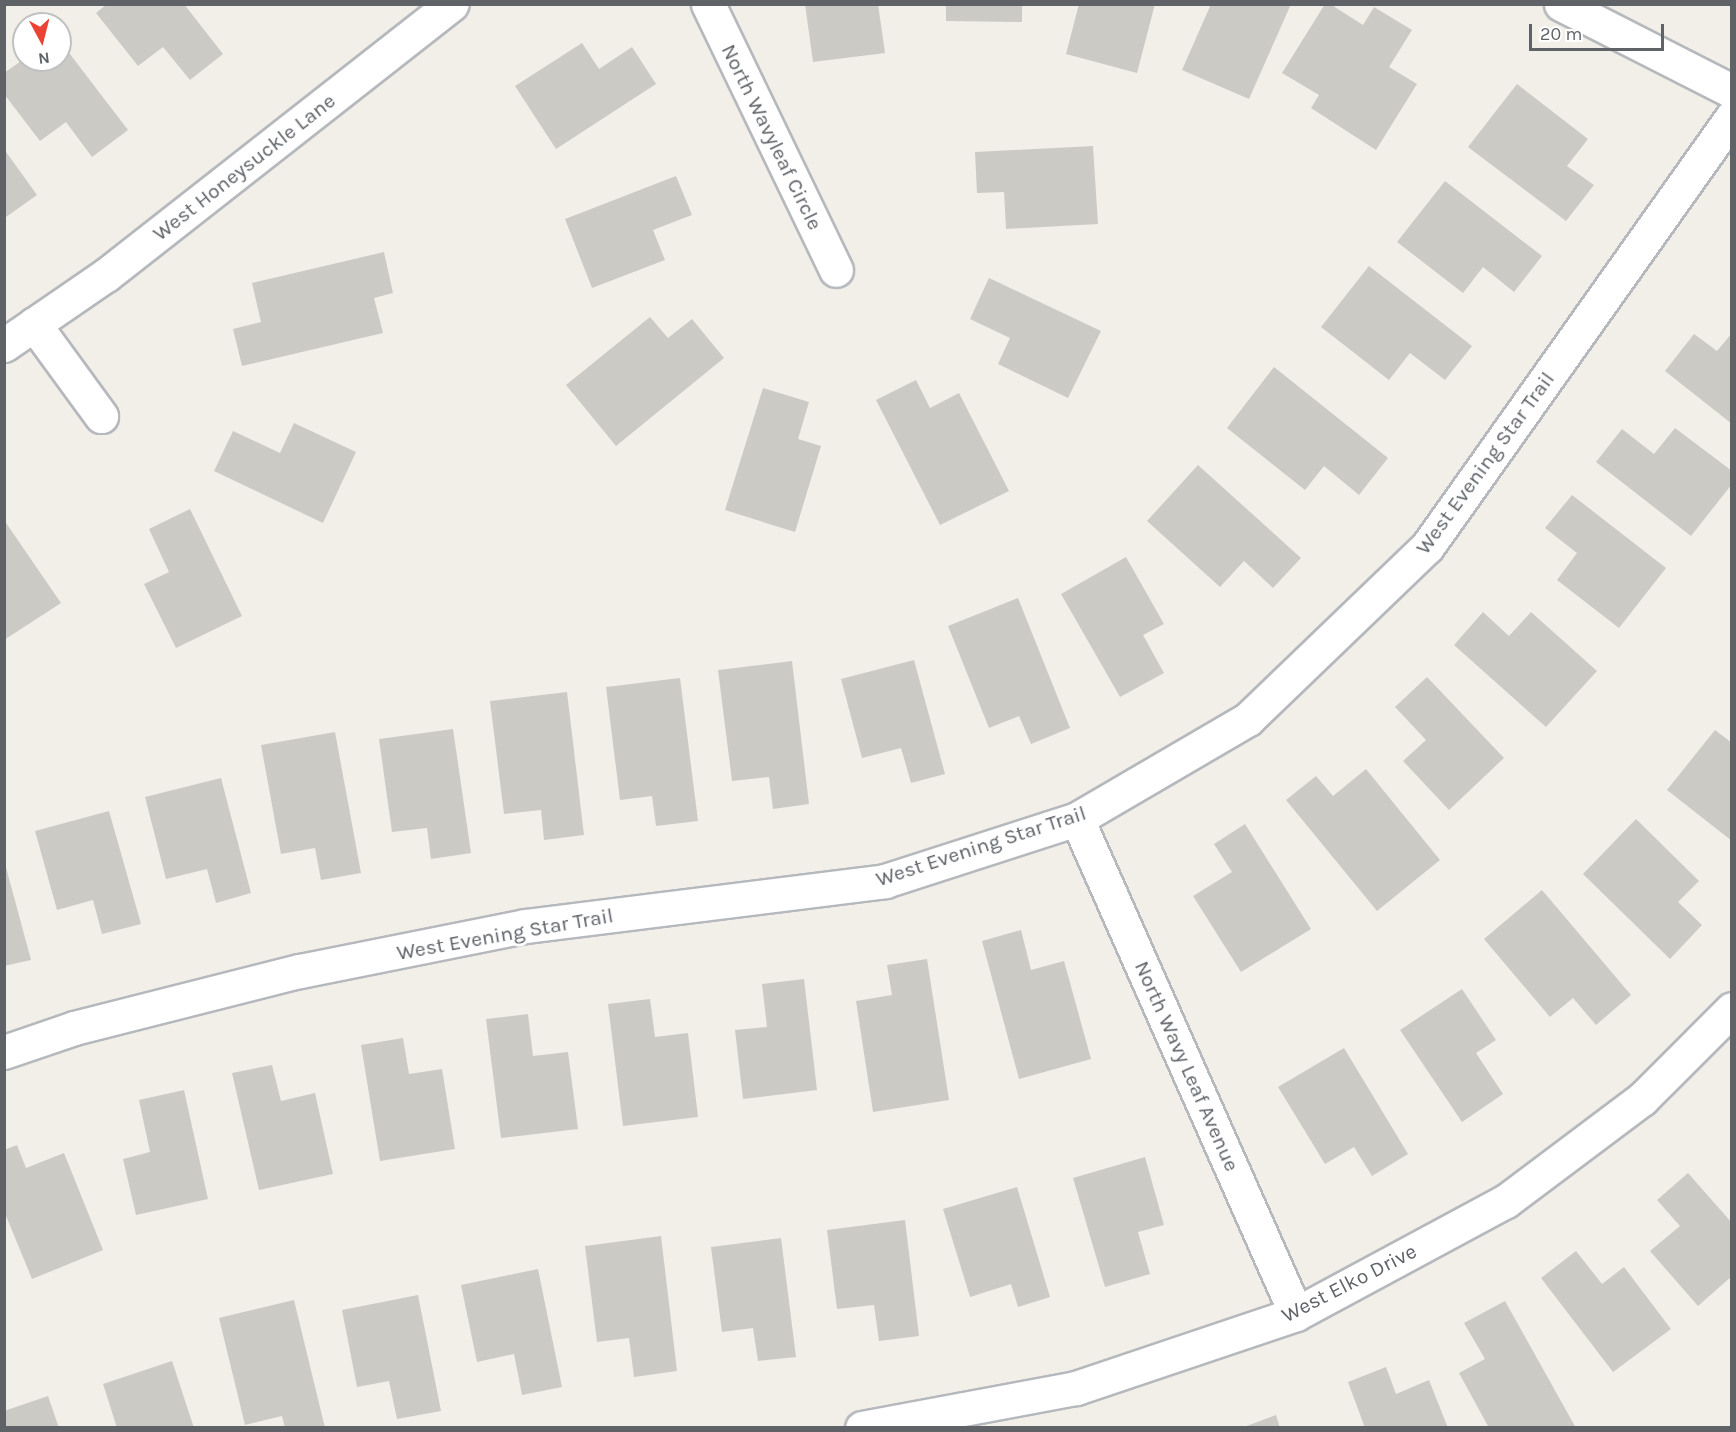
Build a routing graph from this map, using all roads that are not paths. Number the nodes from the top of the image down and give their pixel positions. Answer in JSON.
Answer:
{"nodes":[{"id":1,"x":451,"y":4,"type":"edge"},
{"id":2,"x":708,"y":4,"type":"edge"},
{"id":3,"x":1561,"y":4,"type":"edge"},
{"id":4,"x":1731,"y":91,"type":"edge"},
{"id":5,"x":1731,"y":117,"type":"edge"},
{"id":6,"x":836,"y":270,"type":"dead end"},
{"id":7,"x":34,"y":324,"type":"junction"},
{"id":8,"x":4,"y":345,"type":"edge"},
{"id":9,"x":101,"y":416,"type":"dead end"},
{"id":10,"x":1077,"y":819,"type":"junction"},
{"id":11,"x":1731,"y":1009,"type":"edge"},
{"id":12,"x":4,"y":1052,"type":"edge"},
{"id":13,"x":1296,"y":1314,"type":"junction"},
{"id":14,"x":862,"y":1428,"type":"edge"}],
"edges":[{"from":1,"to":7,"type":"street","name":"West Honeysuckle Lane"},
{"from":2,"to":6,"type":"street","name":"North Wavyleaf Circle"},
{"from":3,"to":4,"type":"street"},
{"from":5,"to":10,"type":"street","name":"West Evening Star Trail"},
{"from":7,"to":8,"type":"street","name":"West Honeysuckle Lane"},
{"from":7,"to":9,"type":"street"},
{"from":10,"to":12,"type":"street","name":"West Evening Star Trail"},
{"from":10,"to":13,"type":"street","name":"North Wavy Leaf Avenue"},
{"from":11,"to":13,"type":"street","name":"West Elko Drive"},
{"from":13,"to":14,"type":"street","name":"West Elko Drive"}]}
